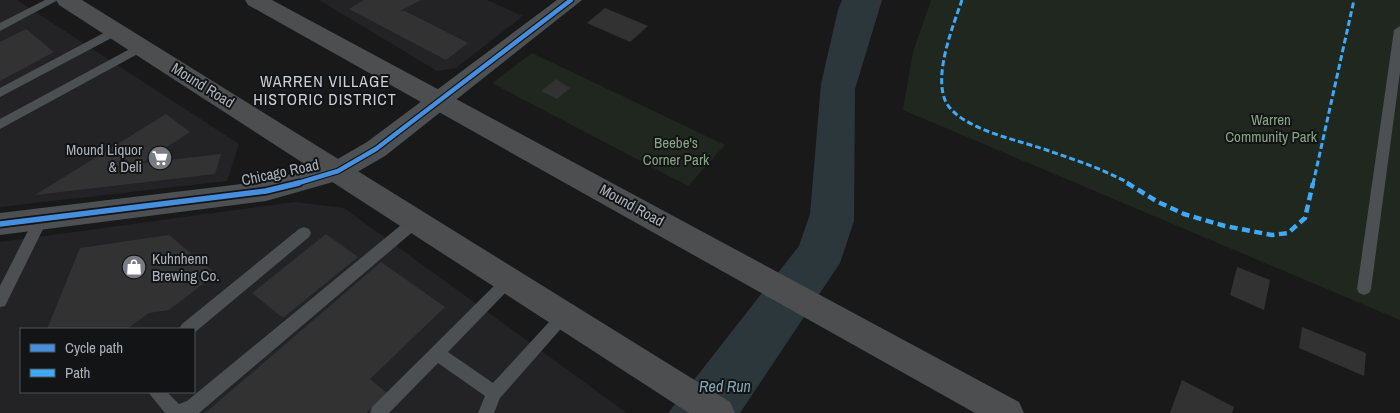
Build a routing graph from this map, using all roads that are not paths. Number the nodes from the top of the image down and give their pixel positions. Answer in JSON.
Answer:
{"nodes":[{"id":1,"x":53,"y":0,"type":"edge"},
{"id":2,"x":67,"y":0,"type":"edge"},
{"id":3,"x":256,"y":0,"type":"edge"},
{"id":4,"x":571,"y":0,"type":"edge"},
{"id":5,"x":0,"y":27,"type":"edge"},
{"id":6,"x":115,"y":30,"type":"junction"},
{"id":7,"x":1400,"y":30,"type":"edge"},
{"id":8,"x":141,"y":48,"type":"junction"},
{"id":9,"x":0,"y":93,"type":"edge"},
{"id":10,"x":442,"y":101,"type":"junction"},
{"id":11,"x":0,"y":125,"type":"edge"},
{"id":12,"x":338,"y":171,"type":"junction"},
{"id":13,"x":41,"y":219,"type":"junction"},
{"id":14,"x":416,"y":220,"type":"junction"},
{"id":15,"x":0,"y":224,"type":"edge"},
{"id":16,"x":304,"y":233,"type":"dead end"},
{"id":17,"x":509,"y":280,"type":"junction"},
{"id":18,"x":1364,"y":289,"type":"dead end"},
{"id":19,"x":0,"y":301,"type":"edge"},
{"id":20,"x":565,"y":315,"type":"junction"},
{"id":21,"x":187,"y":328,"type":"edge"},
{"id":22,"x":436,"y":353,"type":"junction"},
{"id":23,"x":157,"y":393,"type":"edge"},
{"id":24,"x":494,"y":393,"type":"junction"},
{"id":25,"x":378,"y":413,"type":"edge"},
{"id":26,"x":486,"y":413,"type":"edge"},
{"id":27,"x":718,"y":413,"type":"edge"},
{"id":28,"x":1007,"y":413,"type":"edge"}],
"edges":[{"from":1,"to":5,"type":"lane"},
{"from":2,"to":6,"type":"main road","name":"Mound Road"},
{"from":3,"to":10,"type":"main road","name":"Mound Road"},
{"from":4,"to":10,"type":"street","name":"Chicago Road"},
{"from":6,"to":8,"type":"main road","name":"Mound Road"},
{"from":6,"to":9,"type":"lane"},
{"from":7,"to":18,"type":"lane"},
{"from":8,"to":11,"type":"lane"},
{"from":8,"to":12,"type":"main road","name":"Mound Road"},
{"from":10,"to":12,"type":"street","name":"Chicago Road"},
{"from":10,"to":28,"type":"main road","name":"Mound Road"},
{"from":12,"to":13,"type":"street","name":"Chicago Road"},
{"from":12,"to":14,"type":"main road","name":"Mound Road"},
{"from":13,"to":15,"type":"street","name":"Chicago Road"},
{"from":13,"to":19,"type":"lane"},
{"from":14,"to":17,"type":"main road","name":"Mound Road"},
{"from":14,"to":23,"type":"lane"},
{"from":16,"to":21,"type":"lane"},
{"from":17,"to":20,"type":"main road","name":"Mound Road"},
{"from":17,"to":22,"type":"lane"},
{"from":20,"to":24,"type":"lane"},
{"from":20,"to":27,"type":"main road","name":"Mound Road"},
{"from":22,"to":24,"type":"lane"},
{"from":22,"to":25,"type":"lane"},
{"from":24,"to":26,"type":"lane"}]}
